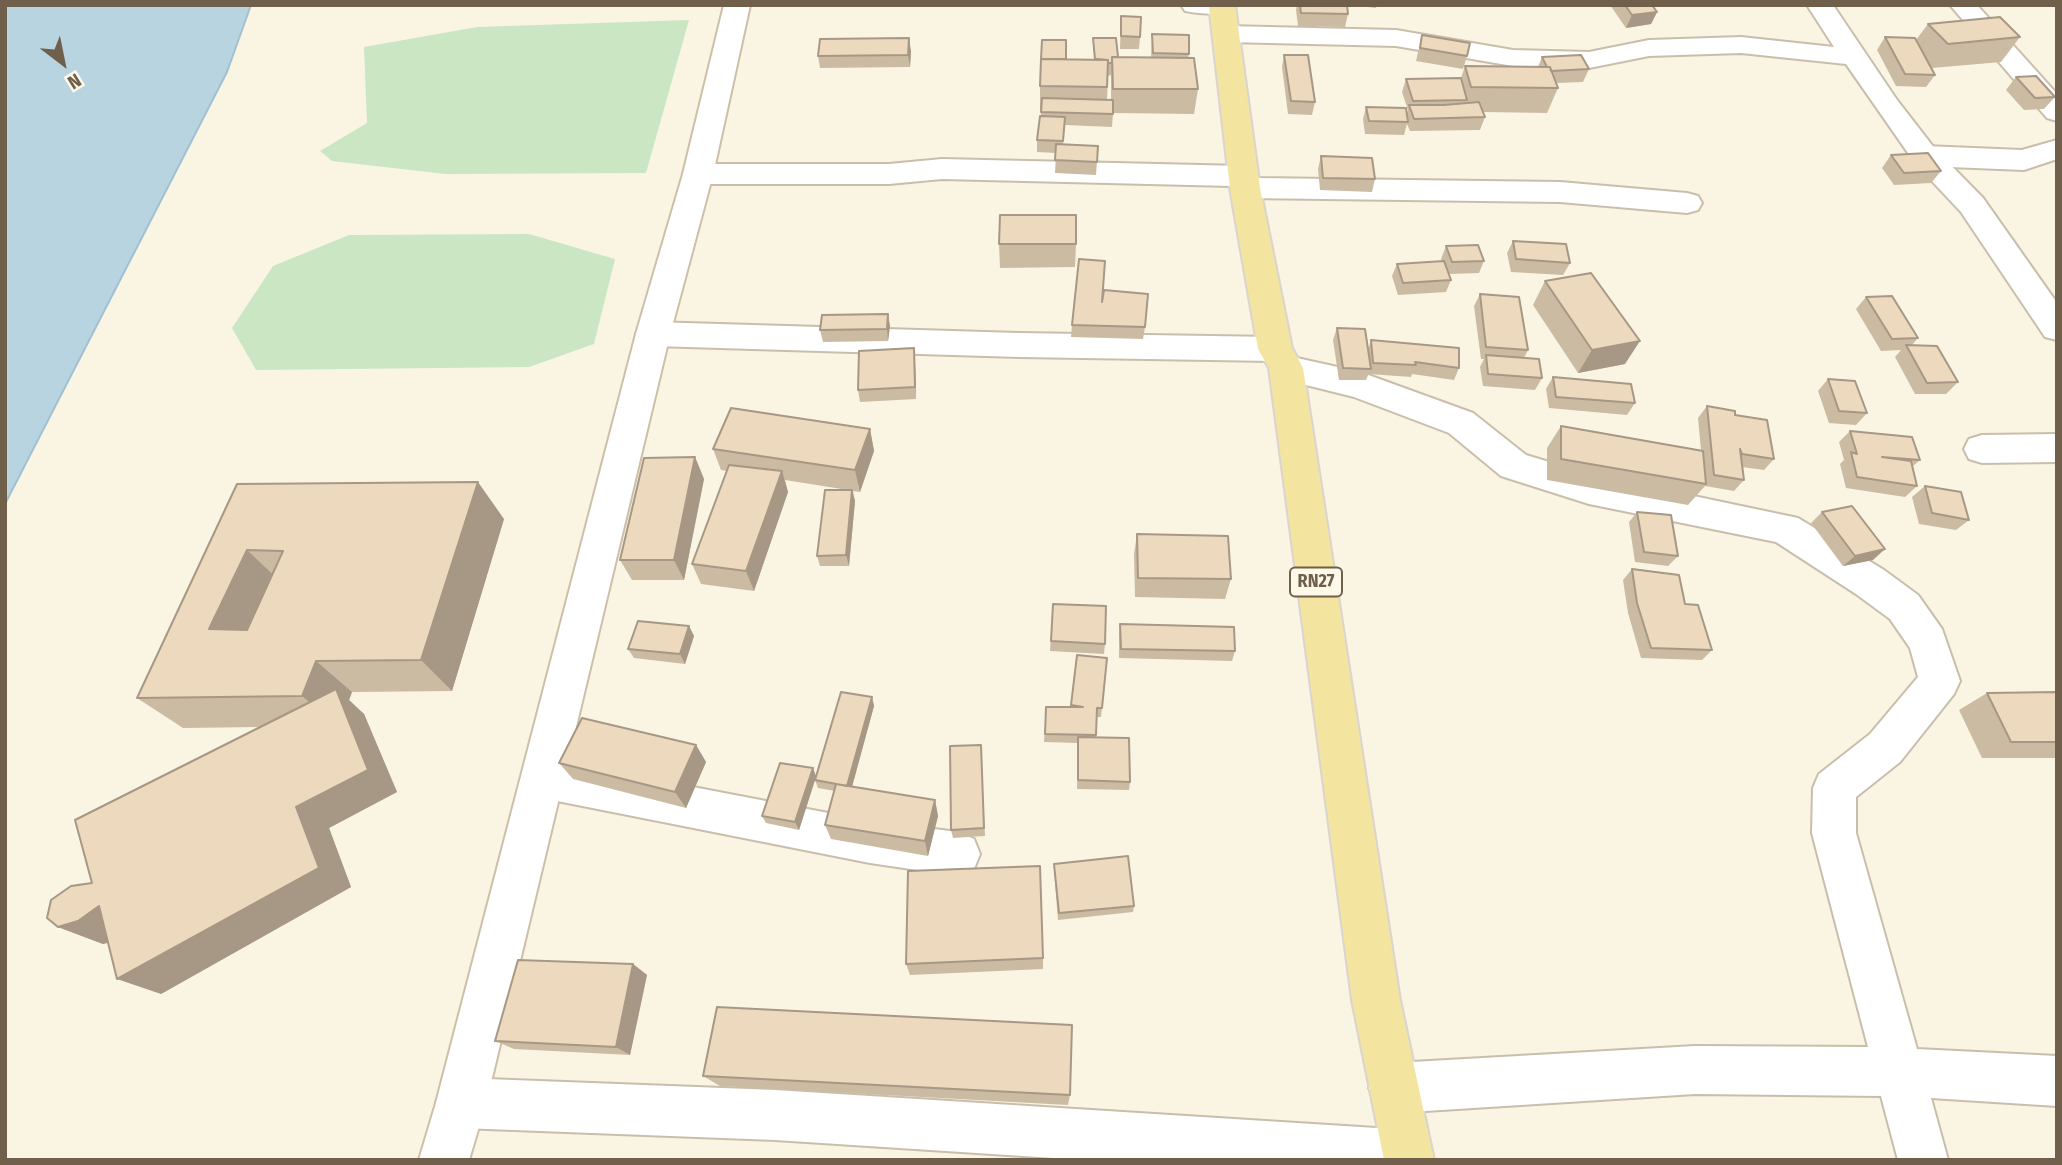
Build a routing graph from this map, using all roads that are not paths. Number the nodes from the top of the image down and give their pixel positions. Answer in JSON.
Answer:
{"nodes":[{"id":1,"x":737,"y":5,"type":"edge"},
{"id":2,"x":1194,"y":5,"type":"edge"},
{"id":3,"x":1820,"y":5,"type":"edge"},
{"id":4,"x":1963,"y":5,"type":"edge"},
{"id":5,"x":1224,"y":15,"type":"edge"},
{"id":6,"x":1854,"y":57,"type":"junction"},
{"id":7,"x":2057,"y":111,"type":"edge"},
{"id":8,"x":2057,"y":149,"type":"edge"},
{"id":9,"x":1925,"y":156,"type":"junction"},
{"id":10,"x":698,"y":174,"type":"junction"},
{"id":11,"x":1244,"y":182,"type":"junction"},
{"id":12,"x":1687,"y":203,"type":"dead end"},
{"id":13,"x":2057,"y":328,"type":"edge"},
{"id":14,"x":653,"y":334,"type":"junction"},
{"id":15,"x":1280,"y":358,"type":"junction"},
{"id":16,"x":2057,"y":448,"type":"edge"},
{"id":17,"x":1982,"y":449,"type":"dead end"},
{"id":18,"x":542,"y":778,"type":"junction"},
{"id":19,"x":958,"y":853,"type":"dead end"},
{"id":20,"x":1899,"y":1072,"type":"junction"},
{"id":21,"x":2057,"y":1080,"type":"edge"},
{"id":22,"x":1394,"y":1088,"type":"junction"},
{"id":23,"x":461,"y":1103,"type":"junction"},
{"id":24,"x":1408,"y":1157,"type":"edge"},
{"id":25,"x":444,"y":1160,"type":"edge"},
{"id":26,"x":1923,"y":1160,"type":"edge"}],
"edges":[{"from":1,"to":10,"type":"street"},
{"from":2,"to":5,"type":"street"},
{"from":3,"to":6,"type":"street"},
{"from":4,"to":7,"type":"street"},
{"from":5,"to":6,"type":"street"},
{"from":5,"to":11,"type":"main road","number":"RN27"},
{"from":6,"to":9,"type":"street"},
{"from":8,"to":9,"type":"street"},
{"from":9,"to":13,"type":"street"},
{"from":10,"to":11,"type":"street"},
{"from":10,"to":14,"type":"street"},
{"from":11,"to":12,"type":"street"},
{"from":11,"to":15,"type":"main road","number":"RN27"},
{"from":14,"to":15,"type":"street"},
{"from":14,"to":18,"type":"street"},
{"from":15,"to":20,"type":"street"},
{"from":15,"to":22,"type":"main road","number":"RN27"},
{"from":16,"to":17,"type":"street"},
{"from":18,"to":19,"type":"street"},
{"from":18,"to":23,"type":"street"},
{"from":20,"to":21,"type":"street"},
{"from":20,"to":22,"type":"street"},
{"from":20,"to":26,"type":"street"},
{"from":22,"to":24,"type":"main road","number":"RN27"},
{"from":23,"to":24,"type":"street"},
{"from":23,"to":25,"type":"street"}]}
